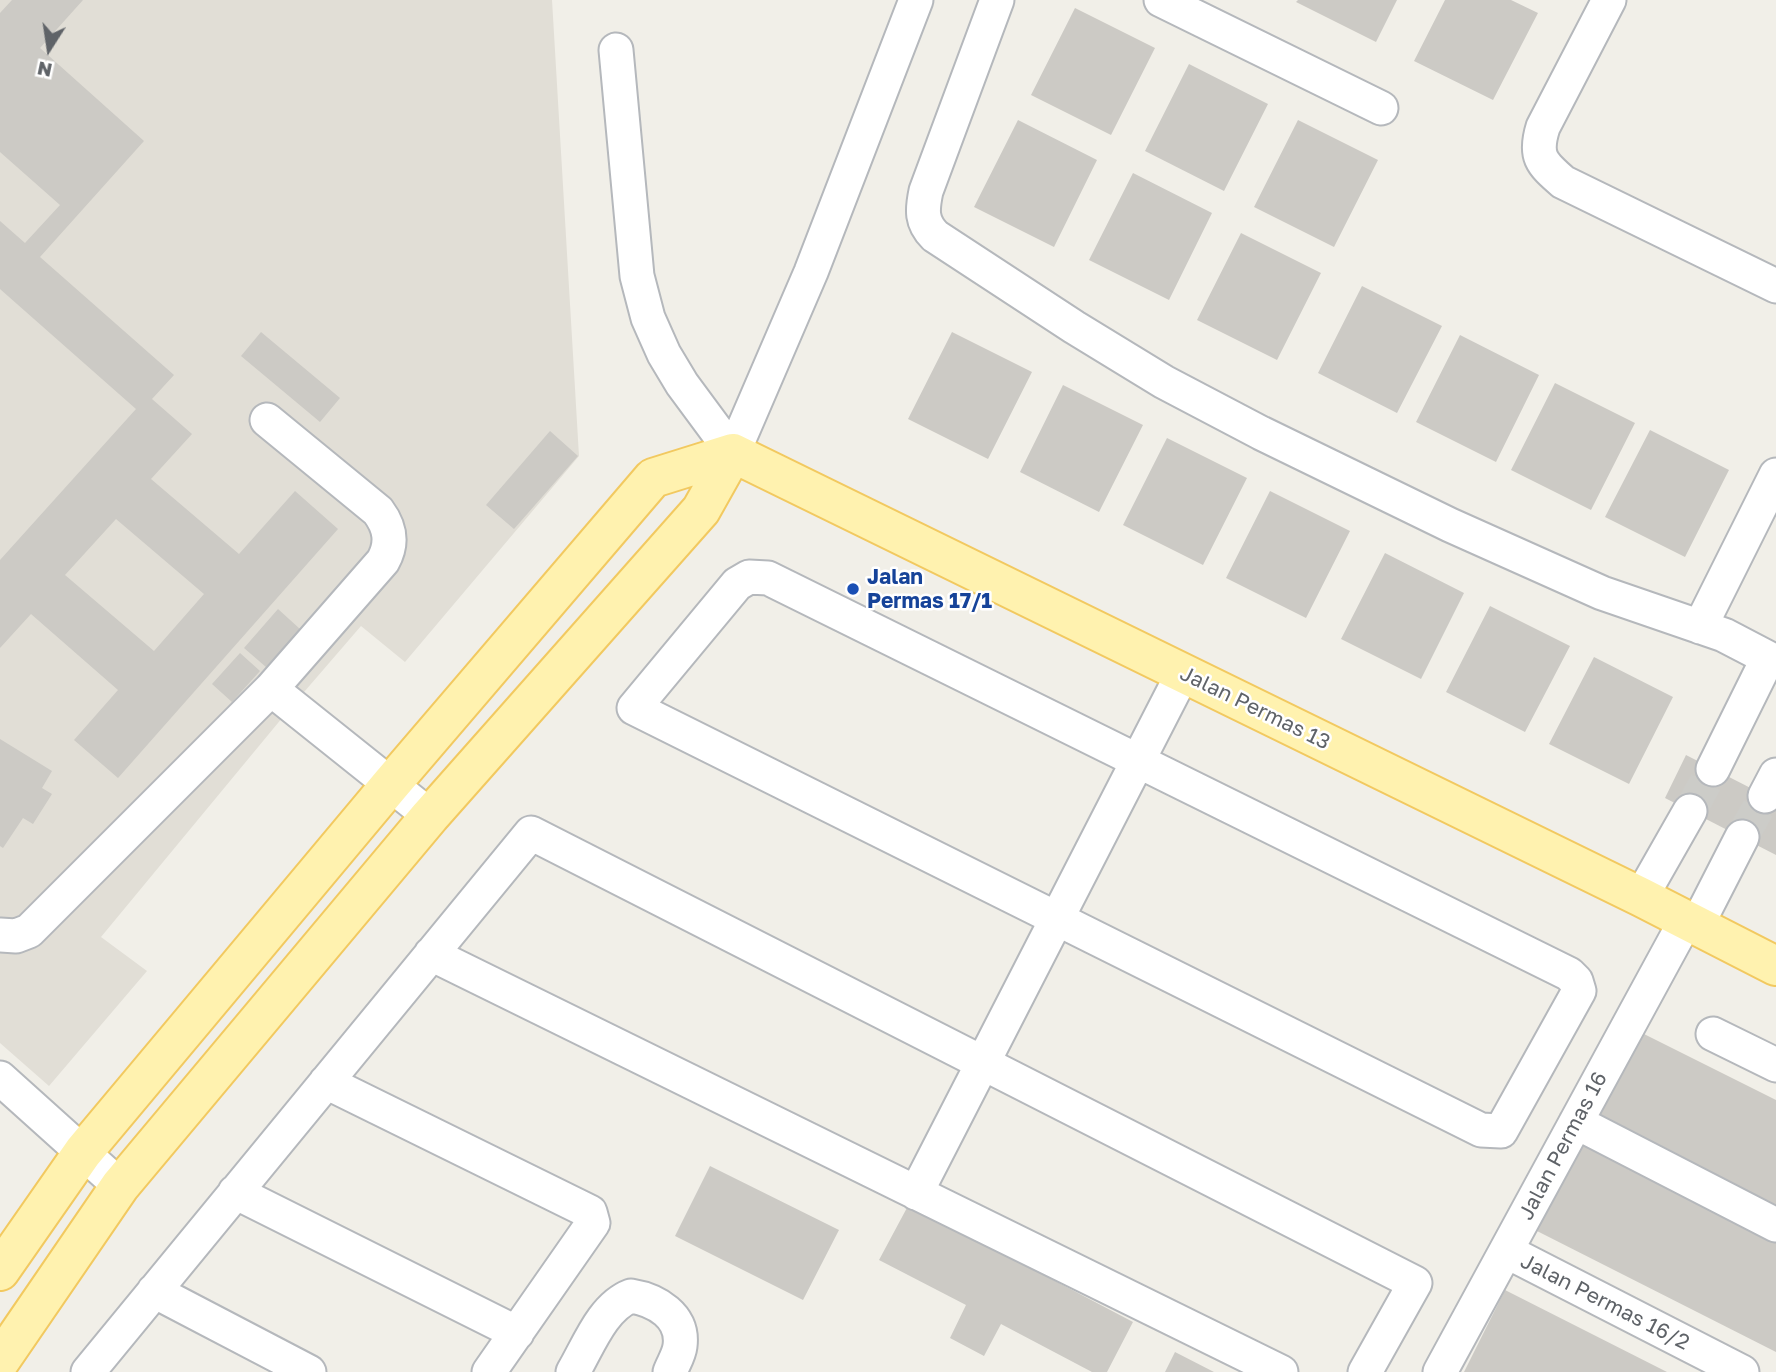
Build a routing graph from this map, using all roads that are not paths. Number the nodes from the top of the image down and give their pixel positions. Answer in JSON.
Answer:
{"nodes":[{"id":1,"x":916,"y":0,"type":"edge"},
{"id":2,"x":997,"y":0,"type":"edge"},
{"id":3,"x":1161,"y":0,"type":"edge"},
{"id":4,"x":1609,"y":0,"type":"edge"},
{"id":5,"x":616,"y":50,"type":"dead end"},
{"id":6,"x":1381,"y":108,"type":"dead end"},
{"id":7,"x":1776,"y":286,"type":"edge"},
{"id":8,"x":267,"y":420,"type":"dead end"},
{"id":9,"x":733,"y":453,"type":"junction"},
{"id":10,"x":1776,"y":475,"type":"edge"},
{"id":11,"x":1700,"y":627,"type":"junction"},
{"id":12,"x":1772,"y":660,"type":"edge"},
{"id":13,"x":1183,"y":673,"type":"junction"},
{"id":14,"x":271,"y":689,"type":"junction"},
{"id":15,"x":1138,"y":761,"type":"junction"},
{"id":16,"x":1713,"y":769,"type":"tunnel mouth"},
{"id":17,"x":391,"y":784,"type":"junction"},
{"id":18,"x":1690,"y":811,"type":"tunnel mouth"},
{"id":19,"x":430,"y":816,"type":"junction"},
{"id":20,"x":1742,"y":837,"type":"tunnel mouth"},
{"id":21,"x":1641,"y":897,"type":"junction"},
{"id":22,"x":1057,"y":919,"type":"junction"},
{"id":23,"x":1691,"y":923,"type":"junction"},
{"id":24,"x":0,"y":936,"type":"edge"},
{"id":25,"x":431,"y":954,"type":"junction"},
{"id":26,"x":1776,"y":966,"type":"edge"},
{"id":27,"x":1713,"y":1034,"type":"dead end"},
{"id":28,"x":983,"y":1063,"type":"junction"},
{"id":29,"x":1776,"y":1065,"type":"edge"},
{"id":30,"x":0,"y":1078,"type":"edge"},
{"id":31,"x":326,"y":1082,"type":"junction"},
{"id":32,"x":1576,"y":1122,"type":"junction"},
{"id":33,"x":83,"y":1152,"type":"junction"},
{"id":34,"x":120,"y":1186,"type":"junction"},
{"id":35,"x":235,"y":1192,"type":"junction"},
{"id":36,"x":916,"y":1193,"type":"junction"},
{"id":37,"x":1776,"y":1225,"type":"edge"},
{"id":38,"x":1506,"y":1251,"type":"junction"},
{"id":39,"x":0,"y":1271,"type":"edge"},
{"id":40,"x":154,"y":1291,"type":"junction"},
{"id":41,"x":517,"y":1333,"type":"junction"},
{"id":42,"x":0,"y":1361,"type":"edge"},
{"id":43,"x":88,"y":1372,"type":"edge"},
{"id":44,"x":309,"y":1372,"type":"edge"},
{"id":45,"x":489,"y":1372,"type":"edge"},
{"id":46,"x":573,"y":1372,"type":"edge"},
{"id":47,"x":670,"y":1372,"type":"edge"},
{"id":48,"x":1281,"y":1372,"type":"edge"},
{"id":49,"x":1365,"y":1372,"type":"edge"},
{"id":50,"x":1440,"y":1372,"type":"edge"},
{"id":51,"x":1742,"y":1372,"type":"edge"}],
"edges":[{"from":1,"to":9,"type":"street"},
{"from":2,"to":11,"type":"street"},
{"from":3,"to":6,"type":"street"},
{"from":4,"to":7,"type":"street"},
{"from":5,"to":9,"type":"street"},
{"from":8,"to":14,"type":"street"},
{"from":9,"to":13,"type":"main road","name":"Jalan Permas 13"},
{"from":9,"to":17,"type":"main road"},
{"from":9,"to":19,"type":"main road"},
{"from":10,"to":11,"type":"street"},
{"from":11,"to":12,"type":"street"},
{"from":12,"to":16,"type":"street"},
{"from":13,"to":15,"type":"street"},
{"from":13,"to":21,"type":"main road","name":"Jalan Permas 13"},
{"from":14,"to":17,"type":"street"},
{"from":14,"to":24,"type":"street"},
{"from":15,"to":22,"type":"street"},
{"from":15,"to":22,"type":"street"},
{"from":15,"to":22,"type":"street"},
{"from":17,"to":19,"type":"street"},
{"from":17,"to":33,"type":"main road"},
{"from":18,"to":21,"type":"street"},
{"from":19,"to":34,"type":"main road"},
{"from":20,"to":23,"type":"street","name":"Jalan Permas 16"},
{"from":21,"to":23,"type":"main road","name":"Jalan Permas 13"},
{"from":22,"to":28,"type":"street"},
{"from":23,"to":26,"type":"main road","name":"Jalan Permas 13"},
{"from":23,"to":32,"type":"street","name":"Jalan Permas 16"},
{"from":25,"to":28,"type":"street"},
{"from":25,"to":31,"type":"street"},
{"from":25,"to":36,"type":"street"},
{"from":27,"to":29,"type":"street"},
{"from":28,"to":36,"type":"street"},
{"from":28,"to":49,"type":"street"},
{"from":30,"to":33,"type":"street"},
{"from":31,"to":35,"type":"street"},
{"from":31,"to":41,"type":"street"},
{"from":32,"to":37,"type":"street"},
{"from":32,"to":38,"type":"street","name":"Jalan Permas 16"},
{"from":33,"to":34,"type":"street"},
{"from":33,"to":39,"type":"main road"},
{"from":34,"to":42,"type":"main road"},
{"from":35,"to":40,"type":"street"},
{"from":35,"to":41,"type":"street"},
{"from":36,"to":48,"type":"street"},
{"from":38,"to":50,"type":"street","name":"Jalan Permas 16"},
{"from":38,"to":51,"type":"street","name":"Jalan Permas 16/2"},
{"from":40,"to":43,"type":"street"},
{"from":40,"to":44,"type":"street"},
{"from":41,"to":45,"type":"street"},
{"from":46,"to":47,"type":"street"}]}
